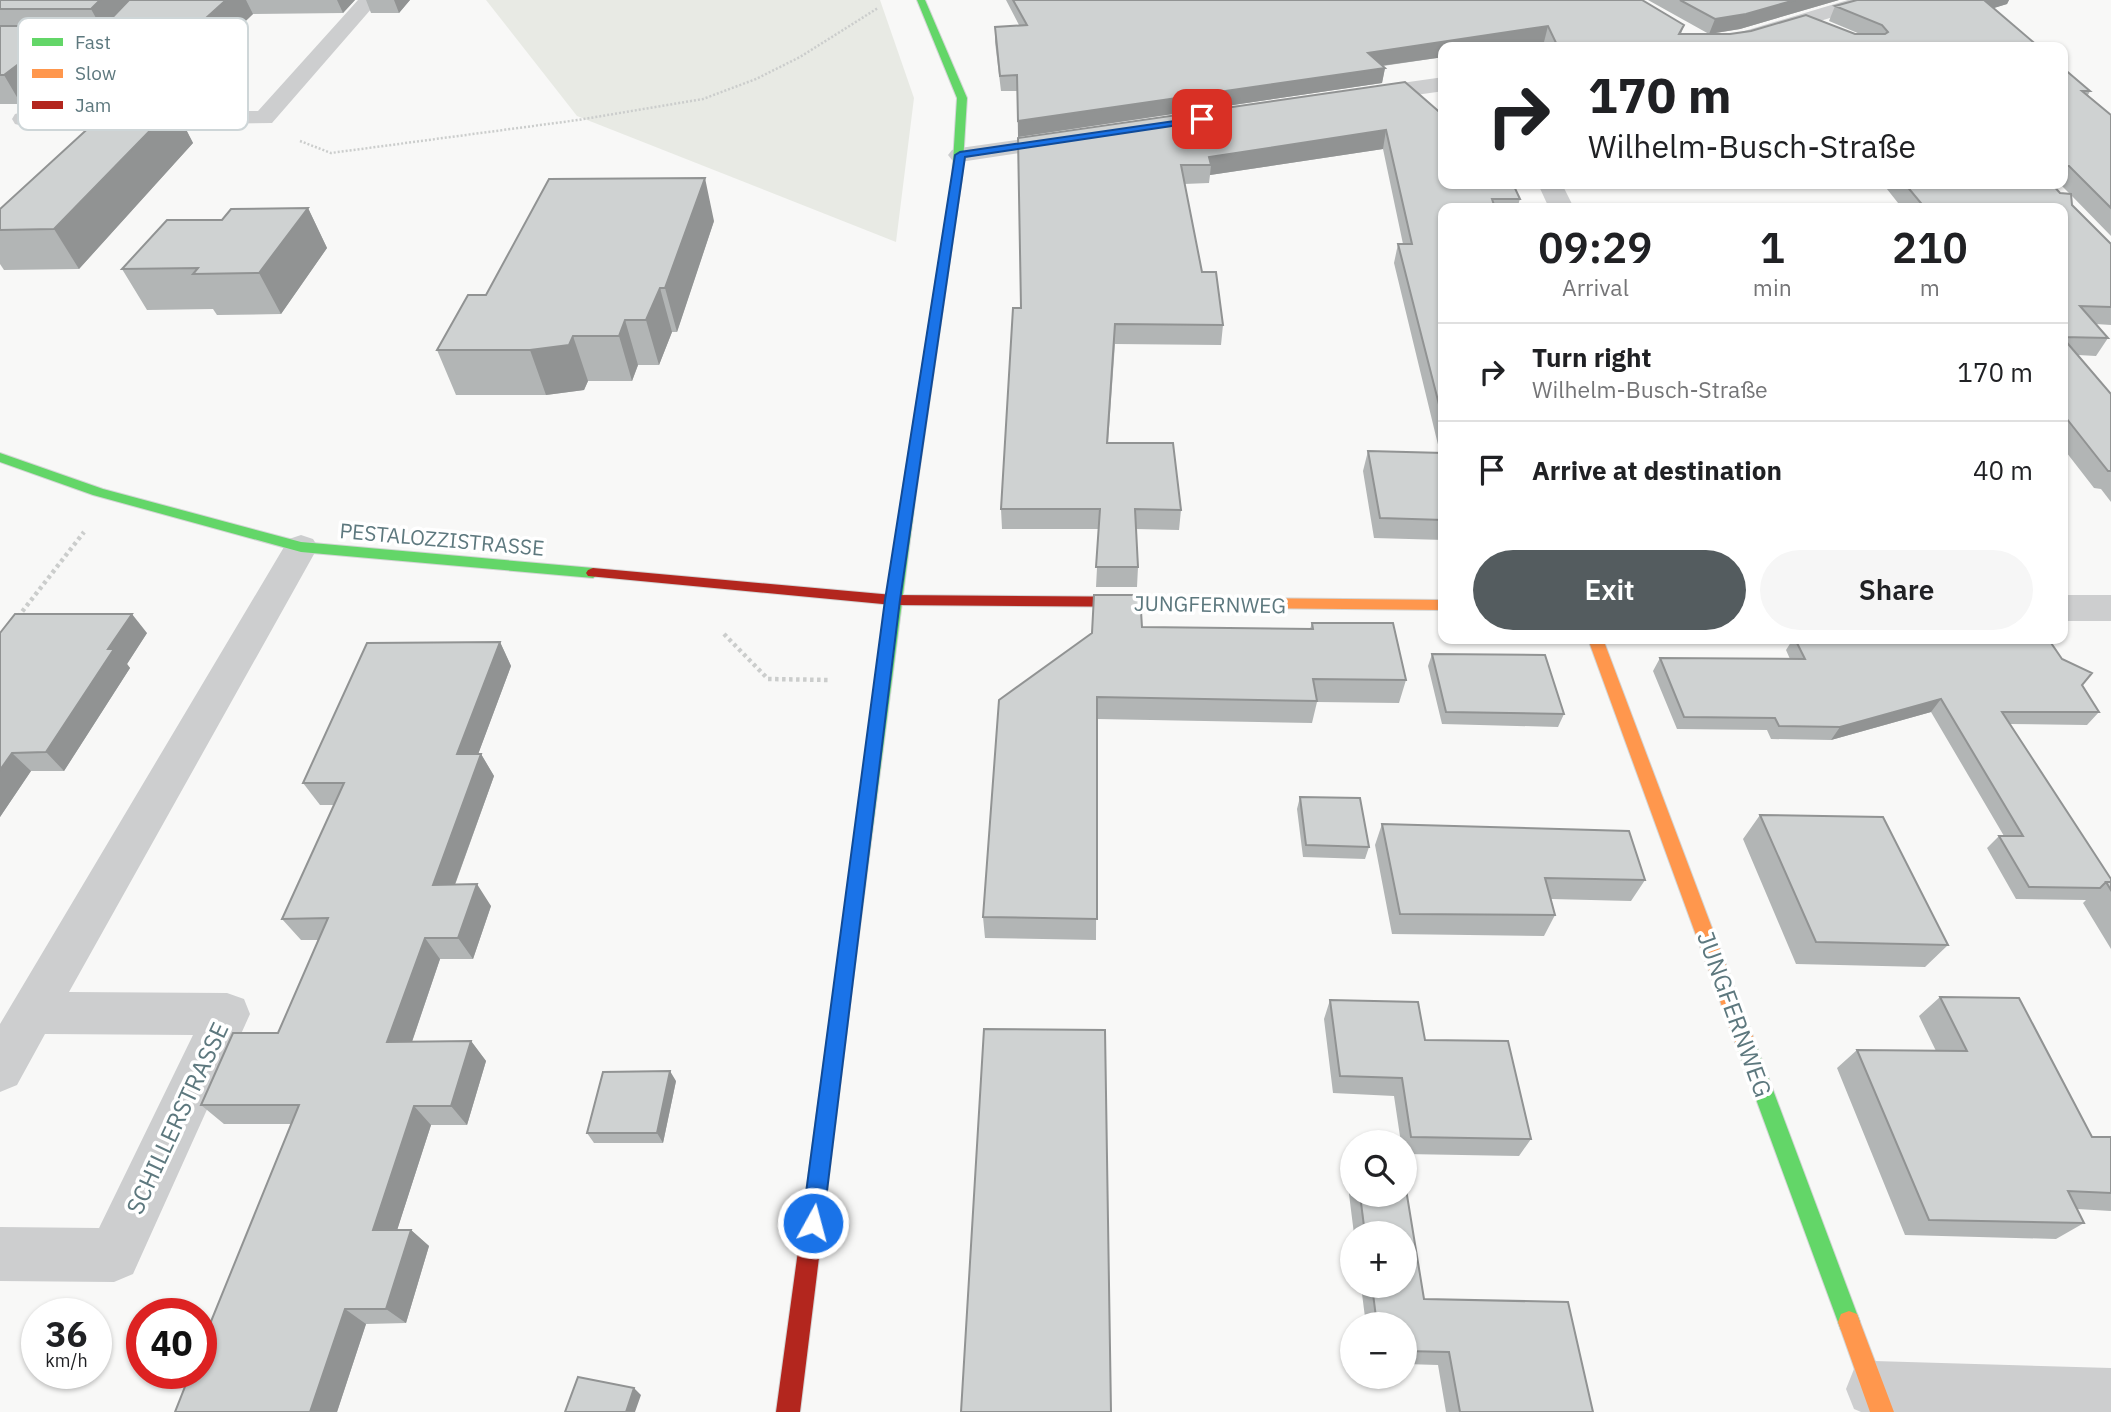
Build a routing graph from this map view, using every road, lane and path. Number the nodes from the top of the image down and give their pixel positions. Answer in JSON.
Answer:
{"nodes":[{"id":1,"x":369,"y":0,"type":"edge"},
{"id":2,"x":1870,"y":0,"type":"edge"},
{"id":3,"x":922,"y":1,"type":"edge"},
{"id":4,"x":1805,"y":22,"type":"junction"},
{"id":5,"x":1673,"y":25,"type":"edge"},
{"id":6,"x":1830,"y":32,"type":"edge"},
{"id":7,"x":1692,"y":42,"type":"edge"},
{"id":8,"x":1720,"y":42,"type":"edge"},
{"id":9,"x":1438,"y":85,"type":"edge"},
{"id":10,"x":1333,"y":100,"type":"edge"},
{"id":11,"x":248,"y":118,"type":"edge"},
{"id":12,"x":264,"y":118,"type":"junction"},
{"id":13,"x":18,"y":122,"type":"edge"},
{"id":14,"x":0,"y":135,"type":"edge"},
{"id":15,"x":1098,"y":135,"type":"edge"},
{"id":16,"x":960,"y":155,"type":"junction"},
{"id":17,"x":0,"y":457,"type":"edge"},
{"id":18,"x":112,"y":496,"type":"junction"},
{"id":19,"x":301,"y":547,"type":"junction"},
{"id":20,"x":893,"y":600,"type":"junction"},
{"id":21,"x":1438,"y":605,"type":"edge"},
{"id":22,"x":2068,"y":608,"type":"edge"},
{"id":23,"x":2111,"y":608,"type":"edge"},
{"id":24,"x":17,"y":619,"type":"edge"},
{"id":25,"x":719,"y":629,"type":"dead end"},
{"id":26,"x":1597,"y":644,"type":"edge"},
{"id":27,"x":883,"y":682,"type":"junction"},
{"id":28,"x":33,"y":1013,"type":"junction"},
{"id":29,"x":0,"y":1069,"type":"edge"},
{"id":30,"x":0,"y":1254,"type":"edge"},
{"id":31,"x":2111,"y":1396,"type":"edge"},
{"id":32,"x":1878,"y":1401,"type":"edge"},
{"id":33,"x":788,"y":1412,"type":"edge"}],
"edges":[{"from":1,"to":12,"type":"street"},
{"from":2,"to":4,"type":"street"},
{"from":3,"to":12,"type":"path"},
{"from":3,"to":16,"type":"street"},
{"from":4,"to":6,"type":"street"},
{"from":4,"to":8,"type":"street"},
{"from":5,"to":7,"type":"street"},
{"from":9,"to":10,"type":"street"},
{"from":11,"to":12,"type":"street"},
{"from":13,"to":14,"type":"street"},
{"from":15,"to":16,"type":"street"},
{"from":16,"to":20,"type":"street"},
{"from":17,"to":18,"type":"street","name":"PESTALOZZISTRASSE"},
{"from":18,"to":19,"type":"street","name":"PESTALOZZISTRASSE"},
{"from":18,"to":24,"type":"path"},
{"from":19,"to":20,"type":"street","name":"PESTALOZZISTRASSE"},
{"from":19,"to":28,"type":"street"},
{"from":20,"to":21,"type":"street","name":"JUNGFERNWEG"},
{"from":20,"to":27,"type":"street"},
{"from":22,"to":23,"type":"street"},
{"from":25,"to":27,"type":"path"},
{"from":26,"to":32,"type":"street","name":"JUNGFERNWEG"},
{"from":27,"to":33,"type":"street"},
{"from":28,"to":29,"type":"street"},
{"from":28,"to":30,"type":"street","name":"SCHILLERSTRASSE"},
{"from":31,"to":32,"type":"street","name":"JUNGFERNWEG"}]}
